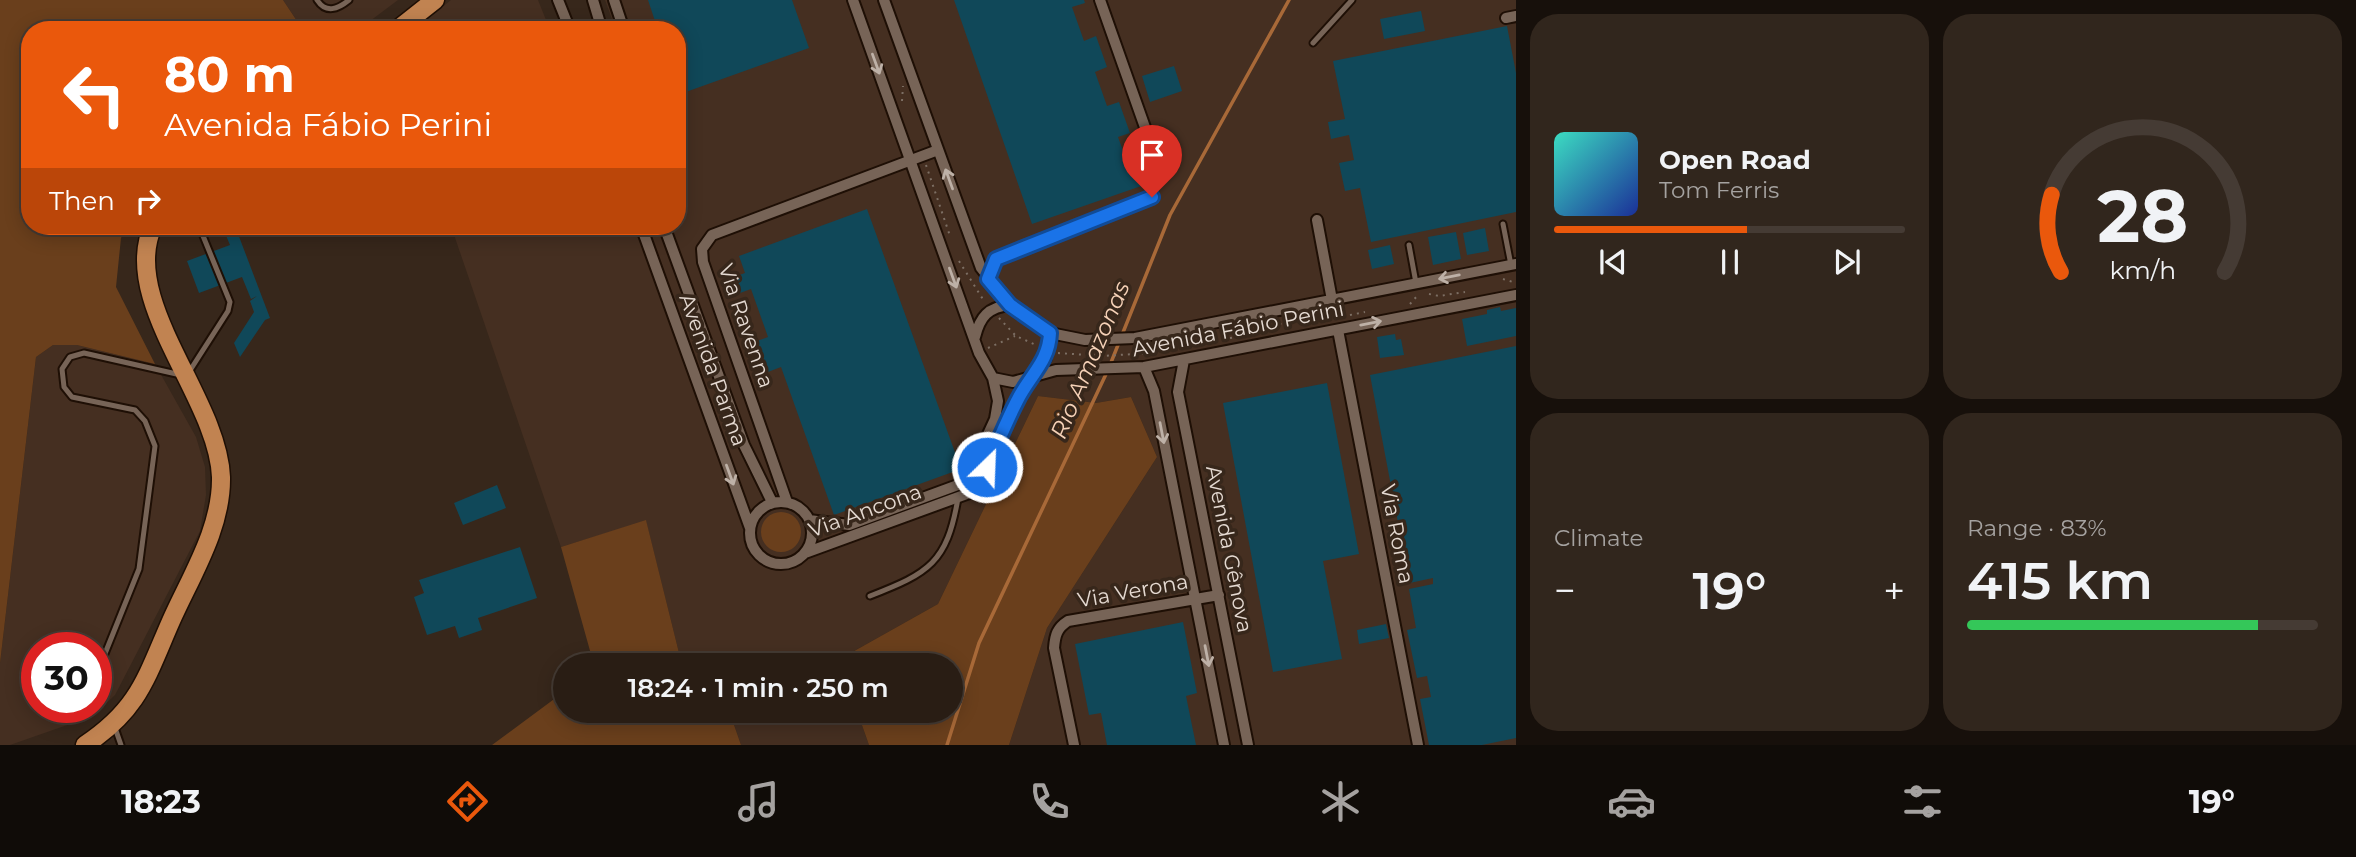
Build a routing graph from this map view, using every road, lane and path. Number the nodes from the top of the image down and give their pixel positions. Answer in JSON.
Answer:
{"nodes":[{"id":1,"x":317,"y":0,"type":"edge"},
{"id":2,"x":349,"y":0,"type":"edge"},
{"id":3,"x":435,"y":0,"type":"edge"},
{"id":4,"x":558,"y":0,"type":"edge"},
{"id":5,"x":593,"y":0,"type":"edge"},
{"id":6,"x":614,"y":0,"type":"edge"},
{"id":7,"x":853,"y":0,"type":"edge"},
{"id":8,"x":884,"y":0,"type":"edge"},
{"id":9,"x":1100,"y":0,"type":"edge"},
{"id":10,"x":1352,"y":0,"type":"edge"},
{"id":11,"x":408,"y":21,"type":"edge"},
{"id":12,"x":566,"y":21,"type":"edge"},
{"id":13,"x":599,"y":21,"type":"edge"},
{"id":14,"x":621,"y":21,"type":"edge"},
{"id":15,"x":1313,"y":43,"type":"dead end"},
{"id":16,"x":939,"y":150,"type":"junction"},
{"id":17,"x":1153,"y":150,"type":"joint"},
{"id":18,"x":911,"y":160,"type":"junction"},
{"id":19,"x":1317,"y":220,"type":"dead end"},
{"id":20,"x":1503,"y":224,"type":"dead end"},
{"id":21,"x":150,"y":235,"type":"edge"},
{"id":22,"x":203,"y":235,"type":"edge"},
{"id":23,"x":643,"y":235,"type":"edge"},
{"id":24,"x":669,"y":235,"type":"edge"},
{"id":25,"x":1409,"y":245,"type":"dead end"},
{"id":26,"x":1513,"y":265,"type":"edge"},
{"id":27,"x":1499,"y":277,"type":"dead end"},
{"id":28,"x":988,"y":279,"type":"junction"},
{"id":29,"x":1516,"y":283,"type":"edge"},
{"id":30,"x":1416,"y":284,"type":"junction"},
{"id":31,"x":1469,"y":292,"type":"dead end"},
{"id":32,"x":1516,"y":295,"type":"edge"},
{"id":33,"x":1332,"y":300,"type":"junction"},
{"id":34,"x":1010,"y":305,"type":"junction"},
{"id":35,"x":1408,"y":306,"type":"dead end"},
{"id":36,"x":1368,"y":312,"type":"dead end"},
{"id":37,"x":1303,"y":316,"type":"dead end"},
{"id":38,"x":1345,"y":317,"type":"dead end"},
{"id":39,"x":1290,"y":320,"type":"dead end"},
{"id":40,"x":1336,"y":326,"type":"junction"},
{"id":41,"x":1050,"y":333,"type":"junction"},
{"id":42,"x":1016,"y":336,"type":"dead end"},
{"id":43,"x":975,"y":338,"type":"junction"},
{"id":44,"x":1227,"y":339,"type":"dead end"},
{"id":45,"x":1160,"y":352,"type":"dead end"},
{"id":46,"x":979,"y":353,"type":"junction"},
{"id":47,"x":1101,"y":356,"type":"dead end"},
{"id":48,"x":1184,"y":360,"type":"junction"},
{"id":49,"x":1144,"y":367,"type":"junction"},
{"id":50,"x":186,"y":376,"type":"junction"},
{"id":51,"x":1032,"y":377,"type":"junction"},
{"id":52,"x":993,"y":378,"type":"junction"},
{"id":53,"x":958,"y":498,"type":"junction"},
{"id":54,"x":772,"y":502,"type":"junction"},
{"id":55,"x":787,"y":502,"type":"junction"},
{"id":56,"x":809,"y":520,"type":"junction"},
{"id":57,"x":750,"y":528,"type":"junction"},
{"id":58,"x":805,"y":553,"type":"junction"},
{"id":59,"x":1219,"y":595,"type":"junction"},
{"id":60,"x":870,"y":596,"type":"dead end"},
{"id":61,"x":1195,"y":599,"type":"junction"},
{"id":62,"x":112,"y":636,"type":"edge"},
{"id":63,"x":114,"y":725,"type":"junction"},
{"id":64,"x":85,"y":745,"type":"edge"},
{"id":65,"x":121,"y":745,"type":"edge"},
{"id":66,"x":1074,"y":745,"type":"edge"},
{"id":67,"x":1224,"y":745,"type":"edge"},
{"id":68,"x":1248,"y":745,"type":"edge"},
{"id":69,"x":1418,"y":745,"type":"edge"}],
"edges":[{"from":1,"to":2,"type":"lane"},
{"from":3,"to":11,"type":"main road"},
{"from":4,"to":12,"type":"street"},
{"from":5,"to":13,"type":"street"},
{"from":6,"to":14,"type":"street"},
{"from":7,"to":18,"type":"street","one_way":true},
{"from":8,"to":16,"type":"street","name":"Avenida Fábio Perini"},
{"from":9,"to":17,"type":"street"},
{"from":10,"to":15,"type":"lane"},
{"from":16,"to":18,"type":"street","name":"Via Ravenna"},
{"from":28,"to":16,"type":"street","name":"Avenida Fábio Perini","one_way":true},
{"from":17,"to":28,"type":"lane"},
{"from":18,"to":43,"type":"street","one_way":true},
{"from":18,"to":55,"type":"street","name":"Via Ravenna"},
{"from":19,"to":33,"type":"street"},
{"from":20,"to":26,"type":"lane"},
{"from":21,"to":50,"type":"main road"},
{"from":22,"to":50,"type":"lane"},
{"from":23,"to":57,"type":"street","name":"Avenida Parma","one_way":true},
{"from":24,"to":54,"type":"street","name":"Avenida Parma"},
{"from":25,"to":30,"type":"lane"},
{"from":26,"to":30,"type":"street","name":"Avenida Fábio Perini","one_way":true},
{"from":27,"to":29,"type":"path"},
{"from":28,"to":34,"type":"street","name":"Avenida Fábio Perini"},
{"from":30,"to":33,"type":"street","name":"Avenida Fábio Perini"},
{"from":31,"to":35,"type":"path"},
{"from":40,"to":32,"type":"street","name":"Avenida Fábio Perini","one_way":true},
{"from":33,"to":41,"type":"street","name":"Avenida Fábio Perini"},
{"from":34,"to":41,"type":"street","name":"Avenida Fábio Perini"},
{"from":34,"to":43,"type":"street"},
{"from":36,"to":38,"type":"path"},
{"from":37,"to":40,"type":"path"},
{"from":39,"to":44,"type":"path"},
{"from":40,"to":48,"type":"street","name":"Avenida Fábio Perini"},
{"from":40,"to":69,"type":"street","name":"Via Roma"},
{"from":41,"to":51,"type":"street"},
{"from":42,"to":46,"type":"path"},
{"from":43,"to":46,"type":"street"},
{"from":45,"to":47,"type":"path"},
{"from":46,"to":52,"type":"street"},
{"from":48,"to":49,"type":"street","name":"Avenida Fábio Perini"},
{"from":48,"to":59,"type":"street","name":"Avenida Gênova"},
{"from":49,"to":51,"type":"street","name":"Avenida Fábio Perini"},
{"from":49,"to":61,"type":"street","name":"Avenida Gênova","one_way":true},
{"from":50,"to":62,"type":"lane"},
{"from":50,"to":63,"type":"main road"},
{"from":51,"to":52,"type":"street","name":"Avenida Fábio Perini"},
{"from":51,"to":53,"type":"street","name":"Via Ancona"},
{"from":52,"to":56,"type":"street","name":"Via Ancona"},
{"from":53,"to":58,"type":"street","name":"Via Ancona"},
{"from":53,"to":60,"type":"lane"},
{"from":54,"to":55,"type":"street"},
{"from":54,"to":57,"type":"street"},
{"from":55,"to":56,"type":"street"},
{"from":56,"to":58,"type":"street"},
{"from":57,"to":58,"type":"street"},
{"from":59,"to":61,"type":"street","name":"Via Verona"},
{"from":59,"to":68,"type":"street","name":"Avenida Gênova"},
{"from":61,"to":66,"type":"street","name":"Via Verona"},
{"from":61,"to":67,"type":"street","name":"Avenida Gênova","one_way":true},
{"from":63,"to":64,"type":"main road"},
{"from":63,"to":65,"type":"lane"}]}
